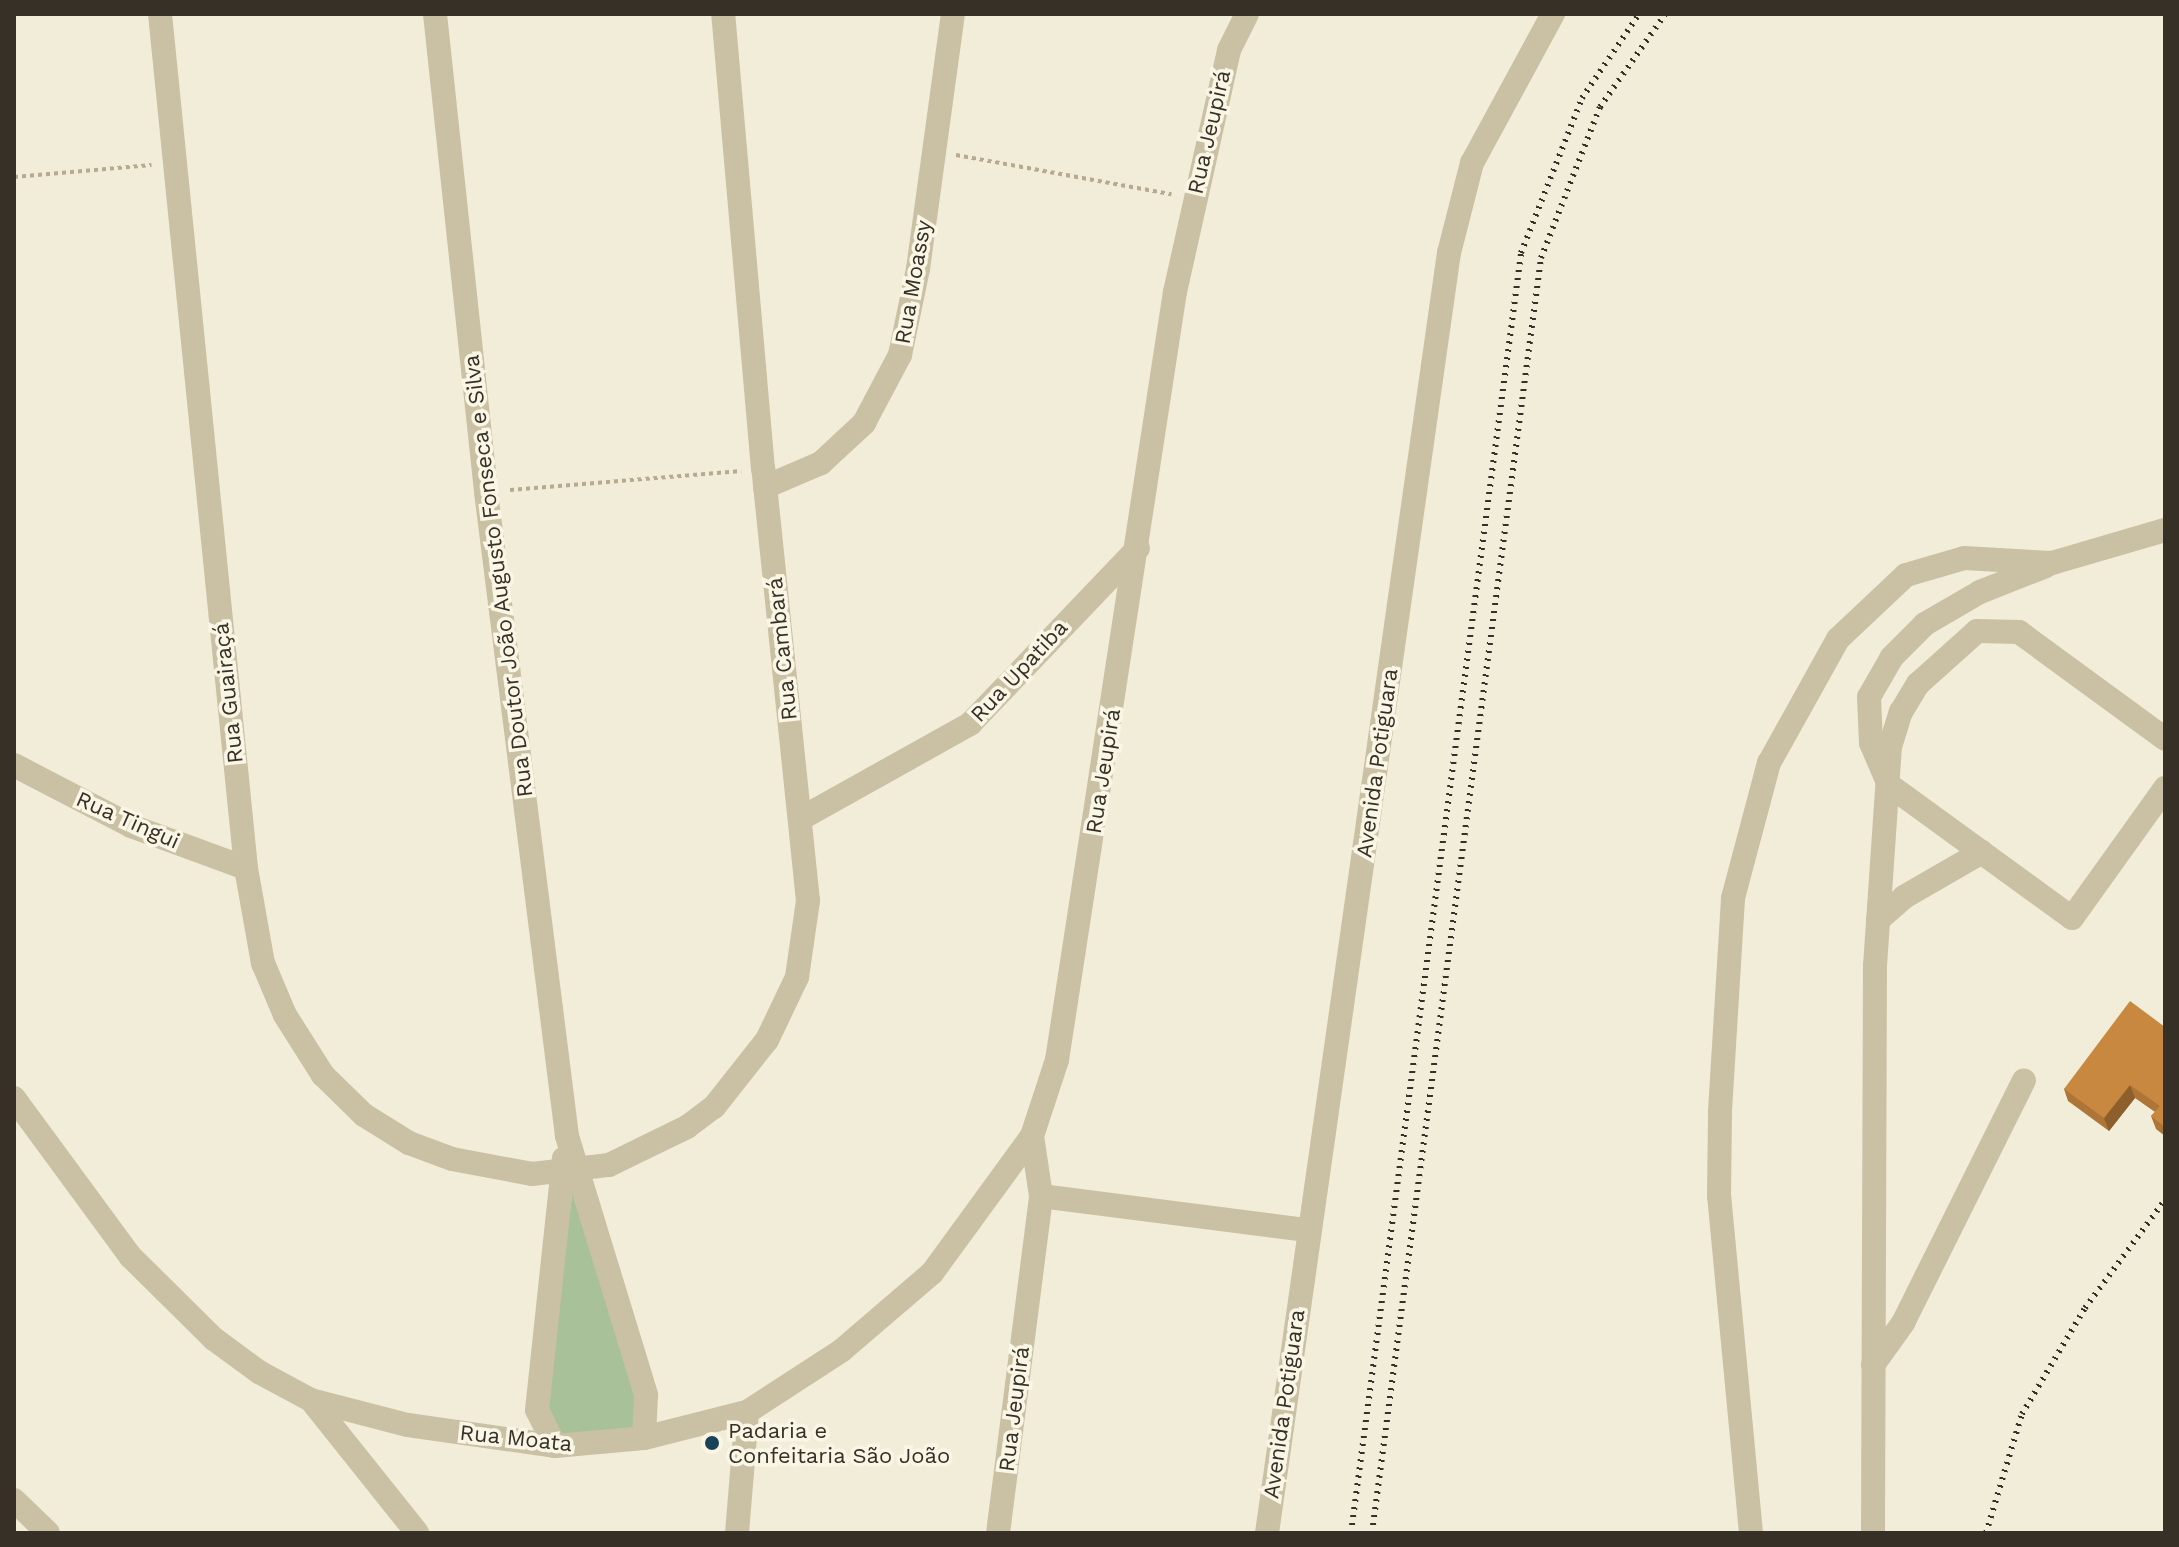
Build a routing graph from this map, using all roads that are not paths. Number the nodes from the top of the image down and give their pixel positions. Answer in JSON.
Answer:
{"nodes":[{"id":1,"x":160,"y":14,"type":"edge"},
{"id":2,"x":435,"y":14,"type":"edge"},
{"id":3,"x":723,"y":14,"type":"edge"},
{"id":4,"x":953,"y":14,"type":"edge"},
{"id":5,"x":1247,"y":14,"type":"edge"},
{"id":6,"x":1553,"y":14,"type":"edge"},
{"id":7,"x":764,"y":478,"type":"junction"},
{"id":8,"x":2165,"y":530,"type":"edge"},
{"id":9,"x":1138,"y":548,"type":"junction"},
{"id":10,"x":2052,"y":563,"type":"junction"},
{"id":11,"x":2165,"y":739,"type":"edge"},
{"id":12,"x":14,"y":765,"type":"edge"},
{"id":13,"x":1889,"y":785,"type":"junction"},
{"id":14,"x":2165,"y":788,"type":"edge"},
{"id":15,"x":800,"y":819,"type":"junction"},
{"id":16,"x":1982,"y":852,"type":"junction"},
{"id":17,"x":246,"y":868,"type":"junction"},
{"id":18,"x":1878,"y":920,"type":"junction"},
{"id":19,"x":2024,"y":1080,"type":"dead end"},
{"id":20,"x":14,"y":1098,"type":"edge"},
{"id":21,"x":1032,"y":1136,"type":"junction"},
{"id":22,"x":570,"y":1173,"type":"junction"},
{"id":23,"x":1041,"y":1196,"type":"junction"},
{"id":24,"x":1307,"y":1230,"type":"junction"},
{"id":25,"x":1873,"y":1365,"type":"junction"},
{"id":26,"x":311,"y":1400,"type":"junction"},
{"id":27,"x":747,"y":1412,"type":"junction"},
{"id":28,"x":644,"y":1438,"type":"junction"},
{"id":29,"x":555,"y":1446,"type":"junction"},
{"id":30,"x":14,"y":1500,"type":"edge"},
{"id":31,"x":48,"y":1533,"type":"edge"},
{"id":32,"x":417,"y":1533,"type":"edge"},
{"id":33,"x":737,"y":1533,"type":"edge"},
{"id":34,"x":998,"y":1533,"type":"edge"},
{"id":35,"x":1267,"y":1533,"type":"edge"},
{"id":36,"x":1751,"y":1533,"type":"edge"},
{"id":37,"x":1873,"y":1533,"type":"edge"}],
"edges":[{"from":1,"to":17,"type":"street","name":"Rua Guairaçá"},
{"from":2,"to":22,"type":"street","name":"Rua Doutor João Augusto Fonseca e Silva"},
{"from":3,"to":7,"type":"street","name":"Rua Cambará"},
{"from":4,"to":7,"type":"street","name":"Rua Moassy"},
{"from":5,"to":9,"type":"street","name":"Rua Jeupirá"},
{"from":6,"to":24,"type":"street","name":"Avenida Potiguara"},
{"from":7,"to":15,"type":"street","name":"Rua Cambará"},
{"from":8,"to":10,"type":"street"},
{"from":9,"to":15,"type":"street","name":"Rua Upatiba"},
{"from":9,"to":21,"type":"street","name":"Rua Jeupirá"},
{"from":10,"to":13,"type":"street"},
{"from":10,"to":36,"type":"street"},
{"from":11,"to":13,"type":"street"},
{"from":12,"to":17,"type":"street","name":"Rua Tingui"},
{"from":13,"to":16,"type":"street"},
{"from":13,"to":18,"type":"street"},
{"from":14,"to":16,"type":"street"},
{"from":15,"to":22,"type":"street","name":"Rua Cambará"},
{"from":16,"to":18,"type":"street"},
{"from":17,"to":22,"type":"street","name":"Rua Guairaçá"},
{"from":18,"to":25,"type":"street"},
{"from":19,"to":25,"type":"street"},
{"from":20,"to":26,"type":"street","name":"Rua Moata"},
{"from":21,"to":23,"type":"street","name":"Rua Jeupirá"},
{"from":21,"to":27,"type":"street","name":"Rua Moata"},
{"from":22,"to":28,"type":"street","name":"Rua Doutor João Augusto Fonseca e Silva"},
{"from":22,"to":29,"type":"street","name":"Rua Doutor João Augusto Fonseca e Silva"},
{"from":23,"to":24,"type":"street"},
{"from":23,"to":34,"type":"street","name":"Rua Jeupirá"},
{"from":24,"to":35,"type":"street","name":"Avenida Potiguara"},
{"from":25,"to":37,"type":"street"},
{"from":26,"to":29,"type":"street","name":"Rua Moata"},
{"from":26,"to":32,"type":"street"},
{"from":27,"to":28,"type":"street","name":"Rua Moata"},
{"from":27,"to":33,"type":"street"},
{"from":28,"to":29,"type":"street","name":"Rua Moata"},
{"from":30,"to":31,"type":"street"}]}
